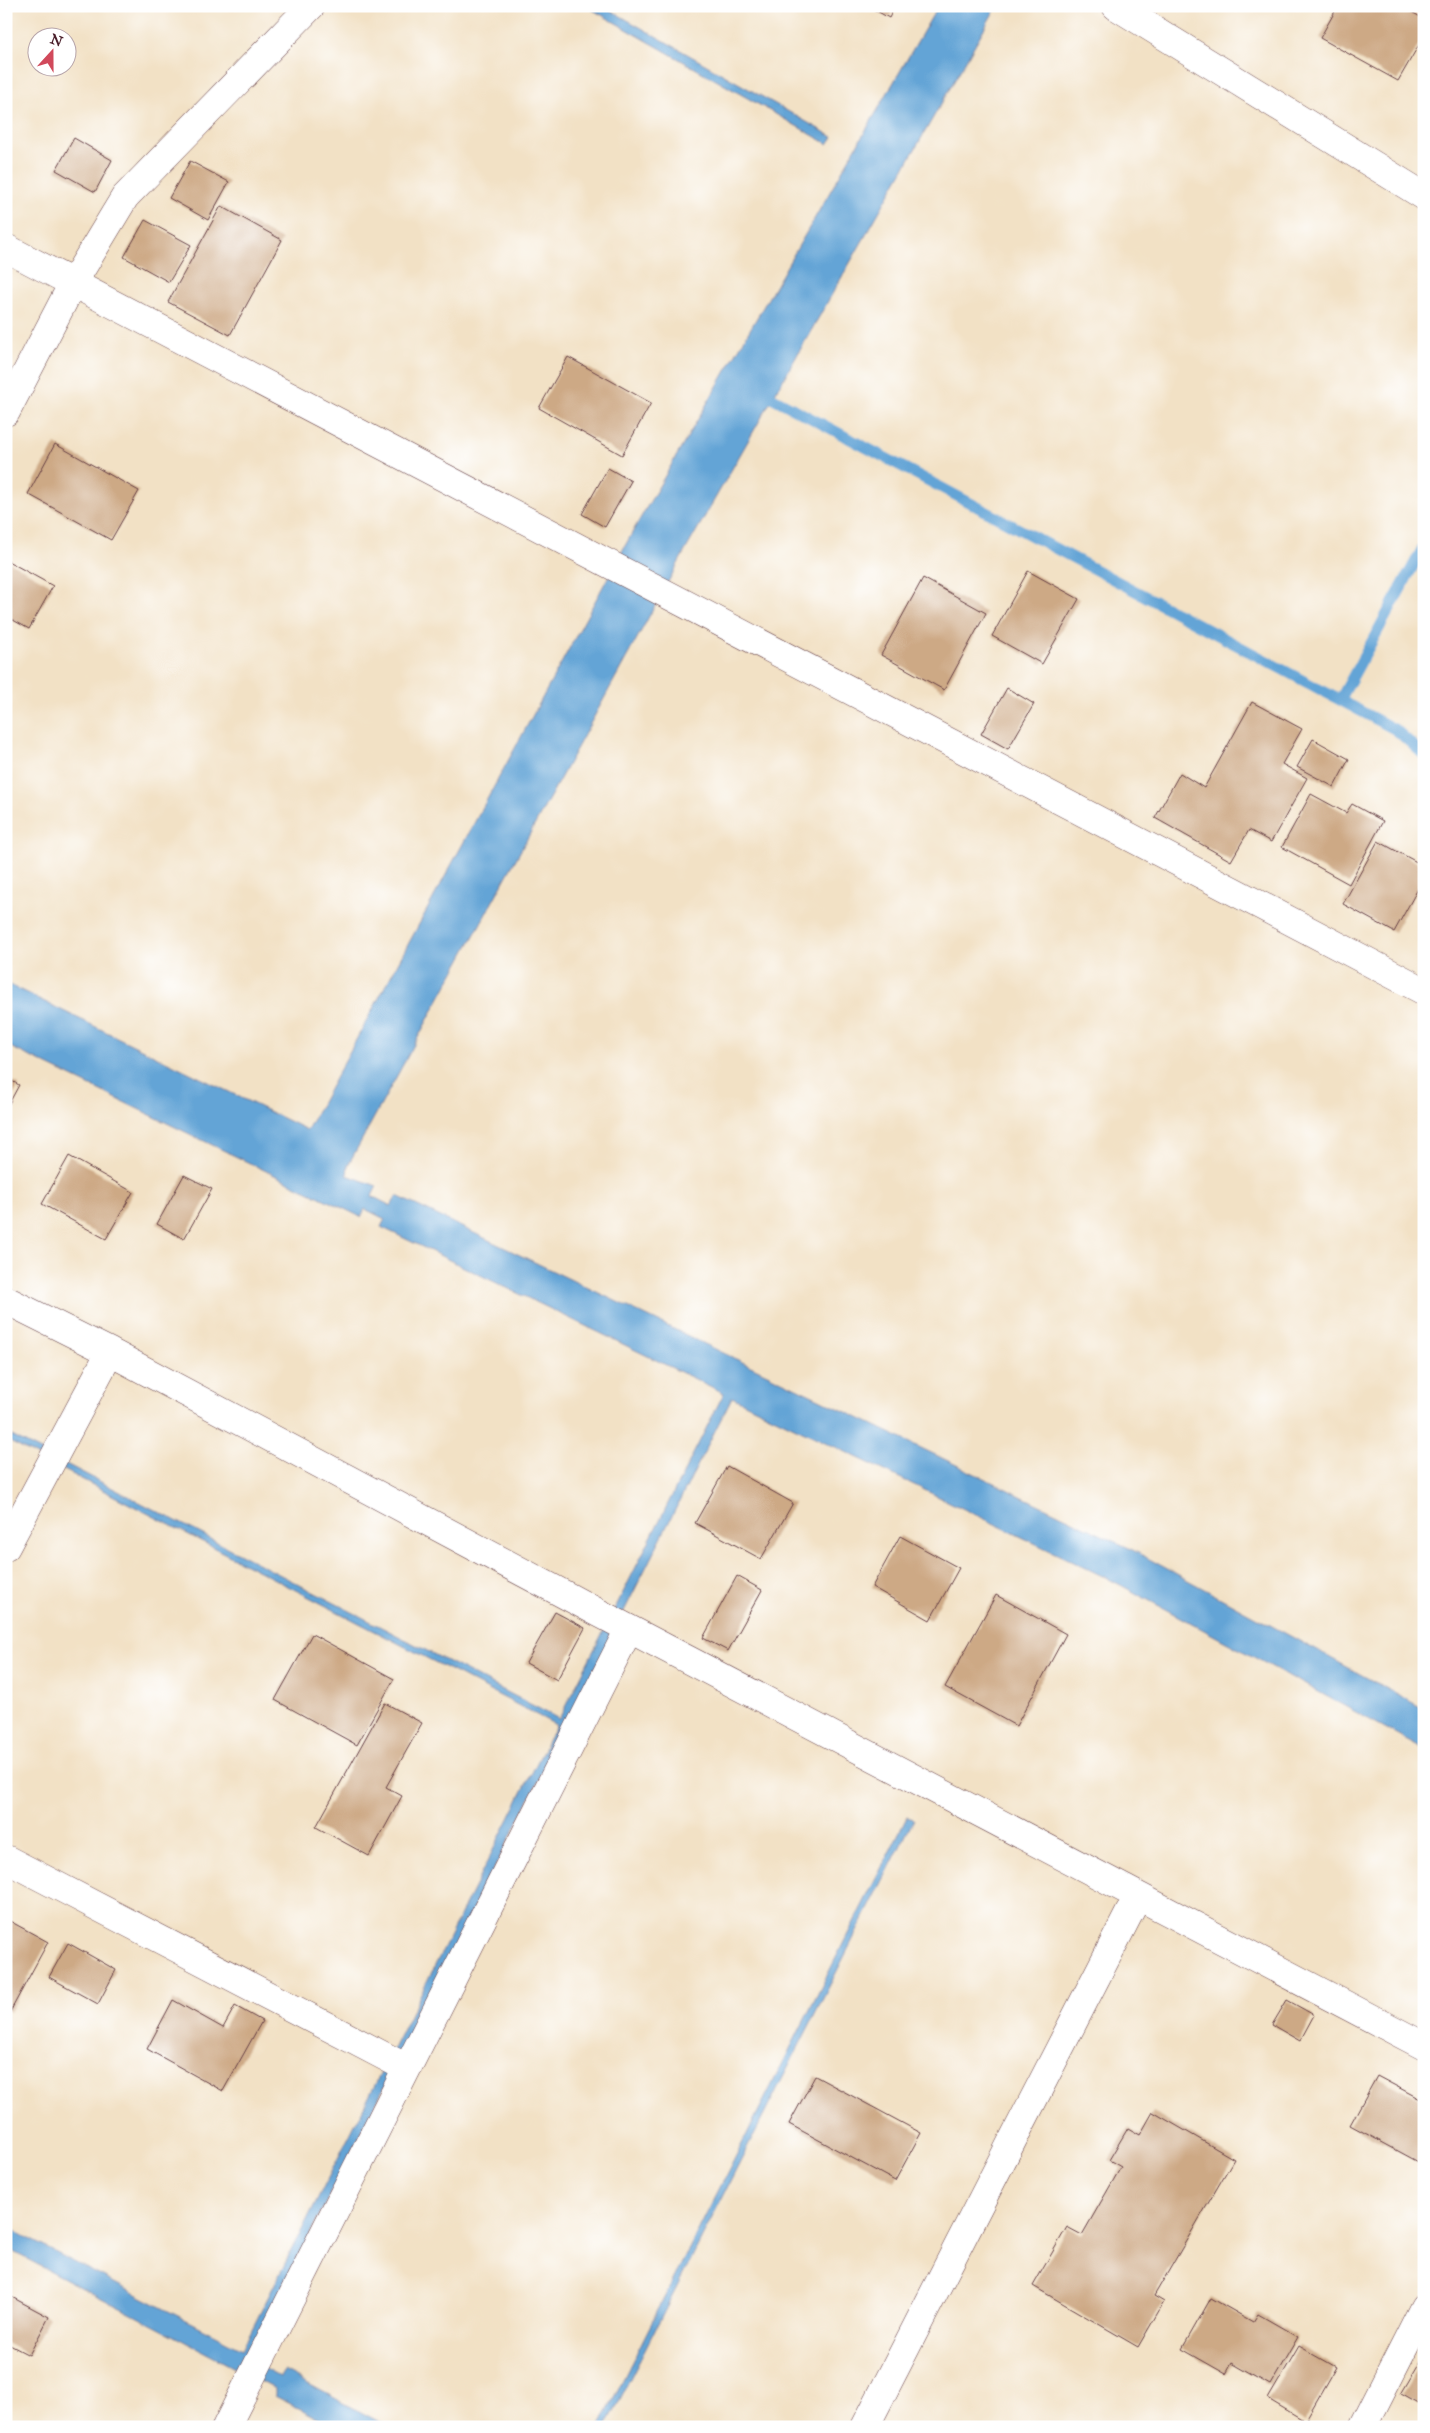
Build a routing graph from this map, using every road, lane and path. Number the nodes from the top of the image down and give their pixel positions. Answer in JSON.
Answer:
{"nodes":[{"id":1,"x":311,"y":6,"type":"edge"},
{"id":2,"x":1116,"y":6,"type":"edge"},
{"id":3,"x":1424,"y":196,"type":"edge"},
{"id":4,"x":6,"y":248,"type":"edge"},
{"id":5,"x":73,"y":283,"type":"junction"},
{"id":6,"x":6,"y":412,"type":"edge"},
{"id":7,"x":1424,"y":991,"type":"edge"},
{"id":8,"x":6,"y":1300,"type":"edge"},
{"id":9,"x":110,"y":1352,"type":"junction"},
{"id":10,"x":6,"y":1547,"type":"edge"},
{"id":11,"x":629,"y":1629,"type":"junction"},
{"id":12,"x":6,"y":1859,"type":"edge"},
{"id":13,"x":1138,"y":1896,"type":"junction"},
{"id":14,"x":1424,"y":2046,"type":"edge"},
{"id":15,"x":407,"y":2068,"type":"junction"},
{"id":16,"x":1424,"y":2308,"type":"edge"},
{"id":17,"x":226,"y":2427,"type":"edge"},
{"id":18,"x":866,"y":2427,"type":"edge"},
{"id":19,"x":1363,"y":2427,"type":"edge"}],
"edges":[{"from":1,"to":5,"type":"street"},
{"from":2,"to":3,"type":"street"},
{"from":4,"to":5,"type":"street"},
{"from":5,"to":6,"type":"street"},
{"from":5,"to":7,"type":"street"},
{"from":8,"to":9,"type":"street"},
{"from":9,"to":10,"type":"street"},
{"from":9,"to":11,"type":"street"},
{"from":11,"to":13,"type":"street"},
{"from":11,"to":15,"type":"street"},
{"from":12,"to":15,"type":"street"},
{"from":13,"to":14,"type":"street"},
{"from":13,"to":18,"type":"street"},
{"from":15,"to":17,"type":"street"},
{"from":16,"to":19,"type":"street"}]}
